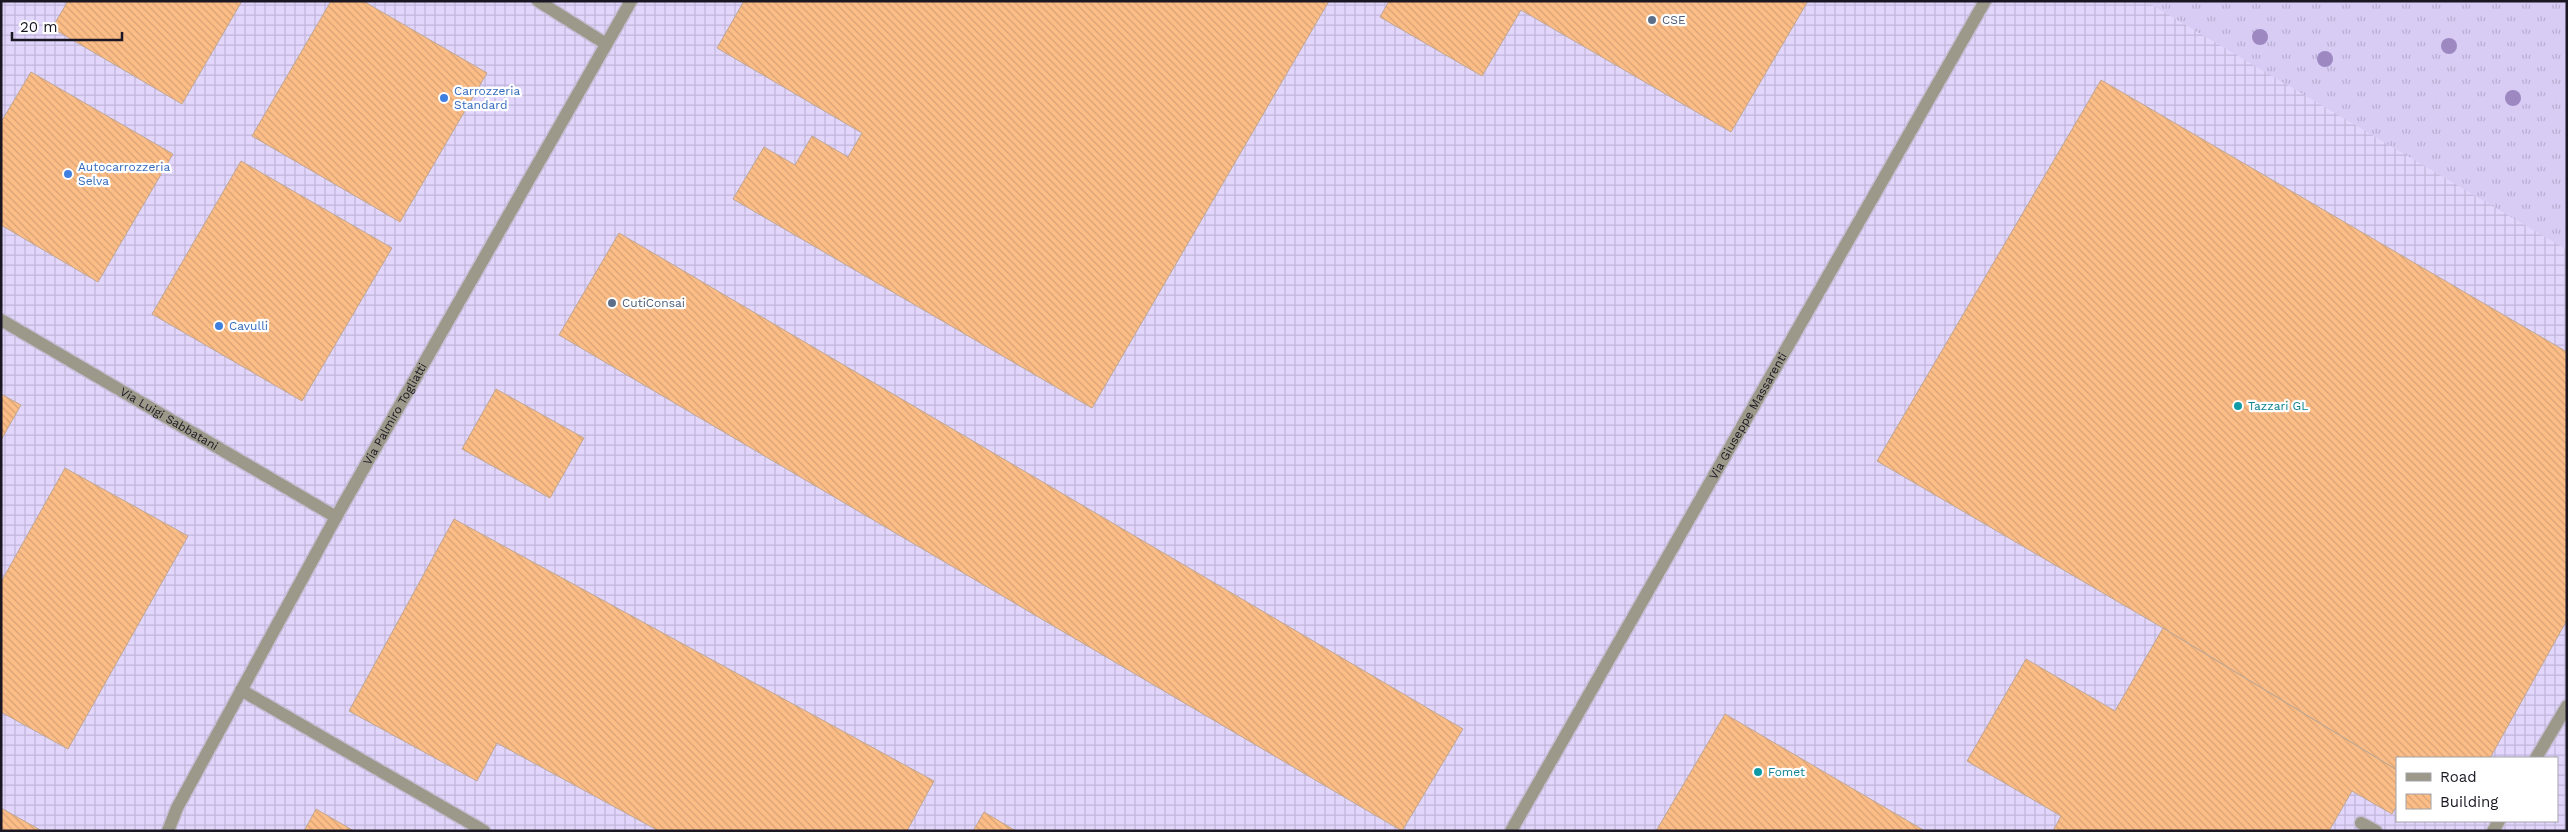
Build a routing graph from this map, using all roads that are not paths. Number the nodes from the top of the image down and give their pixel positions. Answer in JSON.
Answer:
{"nodes":[{"id":1,"x":538,"y":1,"type":"edge"},
{"id":2,"x":631,"y":1,"type":"edge"},
{"id":3,"x":1985,"y":1,"type":"edge"},
{"id":4,"x":606,"y":44,"type":"junction"},
{"id":5,"x":1,"y":320,"type":"edge"},
{"id":6,"x":336,"y":517,"type":"junction"},
{"id":7,"x":241,"y":690,"type":"junction"},
{"id":8,"x":2567,"y":706,"type":"edge"},
{"id":9,"x":2537,"y":757,"type":"edge"},
{"id":10,"x":2361,"y":822,"type":"dead end"},
{"id":11,"x":168,"y":831,"type":"edge"},
{"id":12,"x":484,"y":831,"type":"edge"},
{"id":13,"x":1511,"y":831,"type":"edge"},
{"id":14,"x":2376,"y":831,"type":"edge"}],
"edges":[{"from":1,"to":4,"type":"street"},
{"from":2,"to":4,"type":"street","name":"Via Palmiro Togliatti"},
{"from":3,"to":13,"type":"street","name":"Via Giuseppe Massarenti"},
{"from":4,"to":6,"type":"street","name":"Via Palmiro Togliatti"},
{"from":5,"to":6,"type":"street","name":"Via Luigi Sabbatani"},
{"from":6,"to":7,"type":"street","name":"Via Palmiro Togliatti"},
{"from":7,"to":11,"type":"street","name":"Via Palmiro Togliatti"},
{"from":7,"to":12,"type":"street"},
{"from":8,"to":9,"type":"street"},
{"from":10,"to":14,"type":"street"}]}
